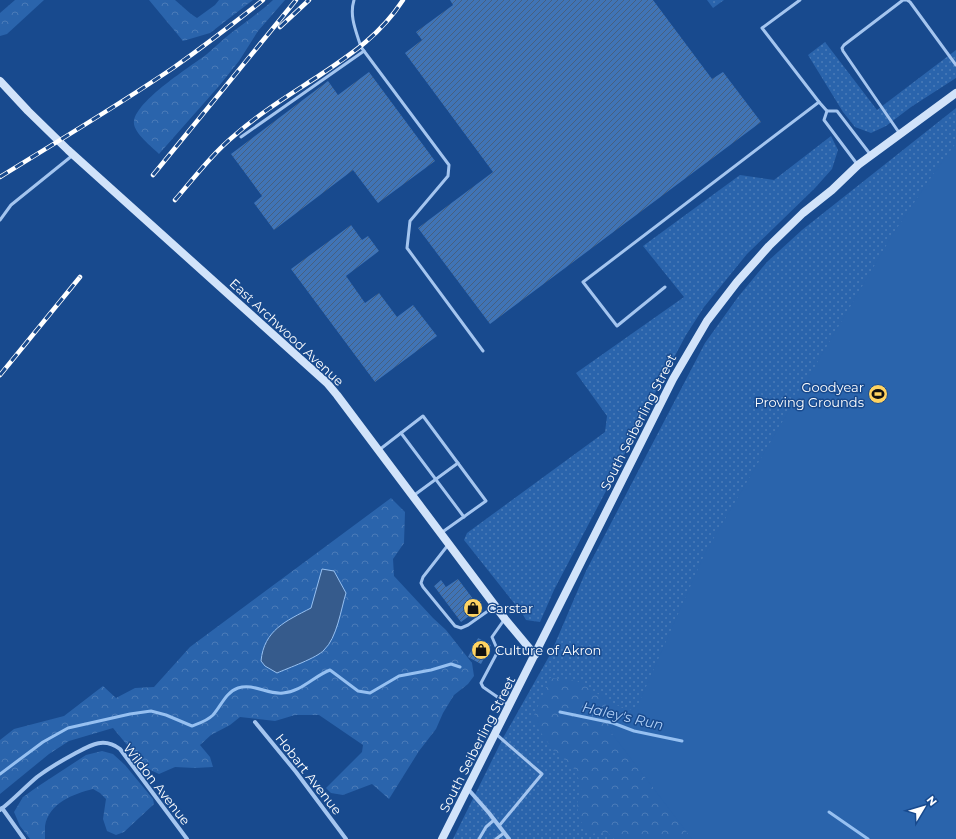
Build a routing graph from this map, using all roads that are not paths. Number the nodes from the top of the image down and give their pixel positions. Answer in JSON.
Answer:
{"nodes":[{"id":1,"x":354,"y":0,"type":"edge"},
{"id":2,"x":800,"y":0,"type":"edge"},
{"id":3,"x":364,"y":51,"type":"junction"},
{"id":4,"x":956,"y":65,"type":"edge"},
{"id":5,"x":0,"y":81,"type":"edge"},
{"id":6,"x":956,"y":93,"type":"edge"},
{"id":7,"x":819,"y":102,"type":"junction"},
{"id":8,"x":826,"y":111,"type":"junction"},
{"id":9,"x":900,"y":134,"type":"junction"},
{"id":10,"x":241,"y":137,"type":"dead end"},
{"id":11,"x":73,"y":155,"type":"junction"},
{"id":12,"x":871,"y":156,"type":"junction"},
{"id":13,"x":858,"y":165,"type":"junction"},
{"id":14,"x":0,"y":220,"type":"edge"},
{"id":15,"x":665,"y":287,"type":"dead end"},
{"id":16,"x":483,"y":350,"type":"dead end"},
{"id":17,"x":401,"y":432,"type":"junction"},
{"id":18,"x":379,"y":450,"type":"junction"},
{"id":19,"x":458,"y":463,"type":"junction"},
{"id":20,"x":436,"y":479,"type":"junction"},
{"id":21,"x":413,"y":496,"type":"junction"},
{"id":22,"x":464,"y":517,"type":"junction"},
{"id":23,"x":441,"y":533,"type":"junction"},
{"id":24,"x":449,"y":543,"type":"junction"},
{"id":25,"x":496,"y":606,"type":"junction"},
{"id":26,"x":505,"y":619,"type":"junction"},
{"id":27,"x":535,"y":655,"type":"junction"},
{"id":28,"x":509,"y":704,"type":"junction"},
{"id":29,"x":255,"y":722,"type":"dead end"},
{"id":30,"x":495,"y":733,"type":"junction"},
{"id":31,"x":467,"y":789,"type":"junction"},
{"id":32,"x":1,"y":809,"type":"edge"},
{"id":33,"x":494,"y":820,"type":"junction"},
{"id":34,"x":499,"y":826,"type":"junction"},
{"id":35,"x":504,"y":833,"type":"junction"},
{"id":36,"x":24,"y":839,"type":"edge"},
{"id":37,"x":187,"y":839,"type":"edge"},
{"id":38,"x":346,"y":839,"type":"edge"},
{"id":39,"x":442,"y":839,"type":"edge"},
{"id":40,"x":479,"y":839,"type":"edge"},
{"id":41,"x":496,"y":839,"type":"edge"},
{"id":42,"x":509,"y":839,"type":"edge"}],
"edges":[{"from":1,"to":3,"type":"lane"},
{"from":2,"to":7,"type":"lane"},
{"from":3,"to":10,"type":"lane"},
{"from":3,"to":16,"type":"lane"},
{"from":4,"to":9,"type":"lane"},
{"from":5,"to":11,"type":"main road","name":"East Archwood Avenue"},
{"from":6,"to":9,"type":"main road","name":"South Seiberling Street"},
{"from":7,"to":8,"type":"lane"},
{"from":7,"to":15,"type":"lane"},
{"from":8,"to":12,"type":"lane"},
{"from":8,"to":13,"type":"lane"},
{"from":9,"to":12,"type":"main road","name":"South Seiberling Street"},
{"from":11,"to":14,"type":"lane"},
{"from":11,"to":18,"type":"main road","name":"East Archwood Avenue"},
{"from":12,"to":13,"type":"main road","name":"South Seiberling Street"},
{"from":13,"to":27,"type":"main road","name":"South Seiberling Street"},
{"from":17,"to":18,"type":"lane"},
{"from":17,"to":19,"type":"lane"},
{"from":17,"to":20,"type":"lane"},
{"from":18,"to":21,"type":"main road","name":"East Archwood Avenue"},
{"from":19,"to":20,"type":"lane"},
{"from":19,"to":22,"type":"lane"},
{"from":20,"to":21,"type":"lane"},
{"from":20,"to":22,"type":"lane"},
{"from":21,"to":23,"type":"main road","name":"East Archwood Avenue"},
{"from":22,"to":23,"type":"lane"},
{"from":23,"to":24,"type":"main road","name":"East Archwood Avenue"},
{"from":24,"to":25,"type":"main road","name":"East Archwood Avenue"},
{"from":24,"to":25,"type":"lane"},
{"from":25,"to":26,"type":"main road","name":"East Archwood Avenue"},
{"from":26,"to":27,"type":"main road","name":"East Archwood Avenue"},
{"from":26,"to":28,"type":"lane"},
{"from":27,"to":28,"type":"main road","name":"South Seiberling Street"},
{"from":28,"to":30,"type":"main road","name":"South Seiberling Street"},
{"from":29,"to":38,"type":"street","name":"Hobart Avenue"},
{"from":30,"to":31,"type":"main road","name":"South Seiberling Street"},
{"from":30,"to":34,"type":"lane"},
{"from":31,"to":33,"type":"street"},
{"from":31,"to":39,"type":"main road","name":"South Seiberling Street"},
{"from":32,"to":36,"type":"street"},
{"from":32,"to":37,"type":"street","name":"Wildon Avenue"},
{"from":33,"to":34,"type":"street"},
{"from":33,"to":40,"type":"lane"},
{"from":34,"to":35,"type":"street"},
{"from":35,"to":41,"type":"lane"},
{"from":35,"to":42,"type":"street"}]}
